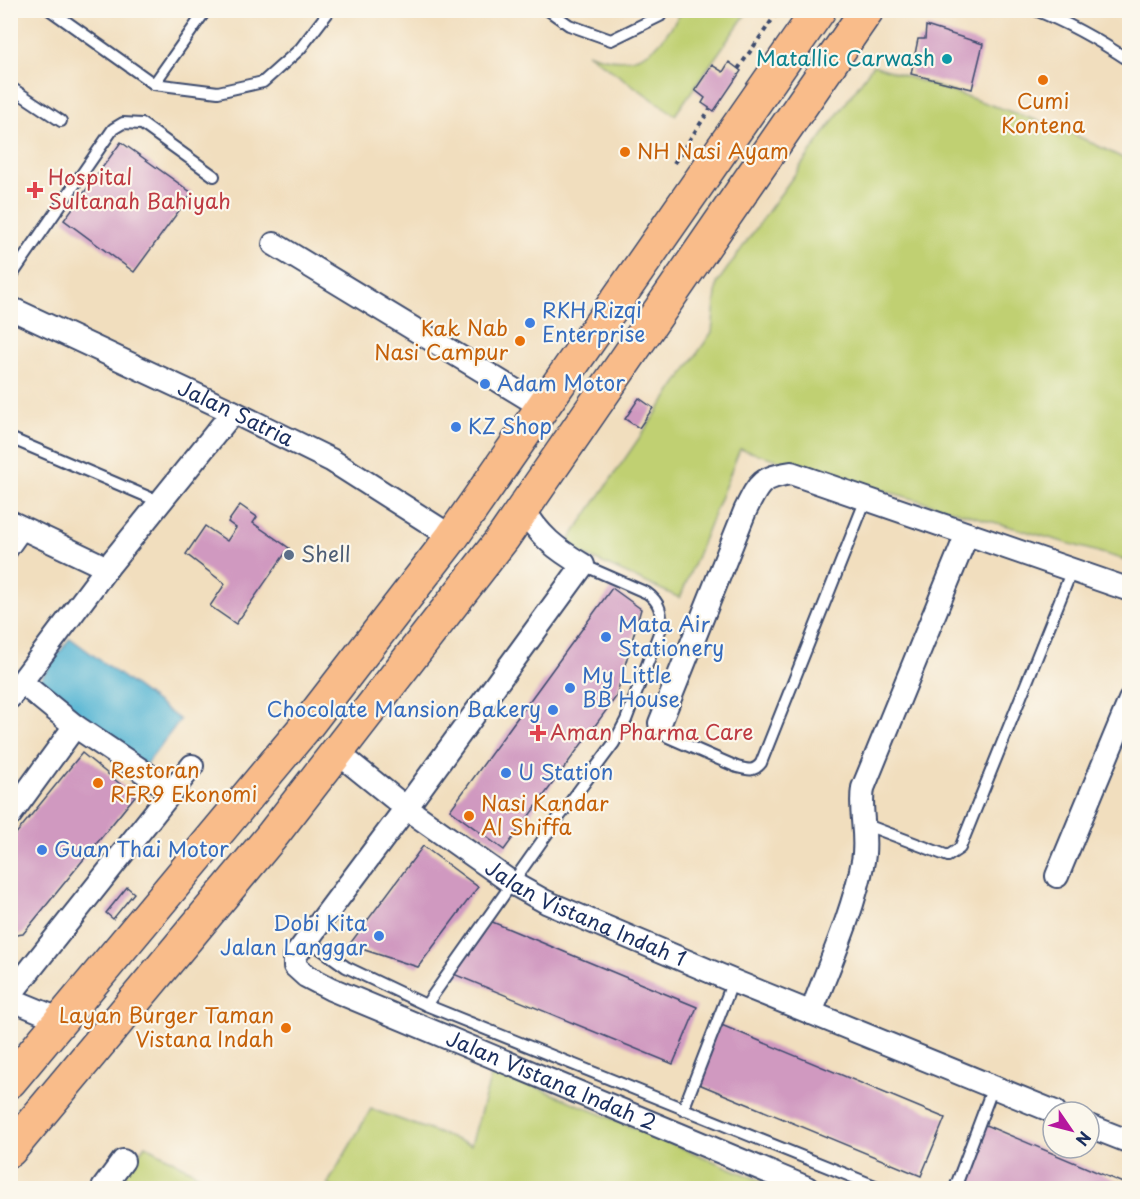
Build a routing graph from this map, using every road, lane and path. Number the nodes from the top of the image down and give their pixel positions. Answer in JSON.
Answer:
{"nodes":[{"id":1,"x":50,"y":10,"type":"edge"},
{"id":2,"x":206,"y":10,"type":"edge"},
{"id":3,"x":330,"y":10,"type":"edge"},
{"id":4,"x":548,"y":10,"type":"edge"},
{"id":5,"x":664,"y":10,"type":"edge"},
{"id":6,"x":779,"y":10,"type":"edge"},
{"id":7,"x":819,"y":10,"type":"edge"},
{"id":8,"x":867,"y":10,"type":"edge"},
{"id":9,"x":1035,"y":10,"type":"edge"},
{"id":10,"x":1130,"y":61,"type":"edge"},
{"id":11,"x":738,"y":69,"type":"dead end"},
{"id":12,"x":154,"y":84,"type":"junction"},
{"id":13,"x":10,"y":87,"type":"edge"},
{"id":14,"x":710,"y":109,"type":"dead end"},
{"id":15,"x":61,"y":122,"type":"dead end"},
{"id":16,"x":674,"y":163,"type":"dead end"},
{"id":17,"x":214,"y":176,"type":"dead end"},
{"id":18,"x":274,"y":244,"type":"dead end"},
{"id":19,"x":10,"y":278,"type":"edge"},
{"id":20,"x":10,"y":308,"type":"edge"},
{"id":21,"x":544,"y":408,"type":"junction"},
{"id":22,"x":232,"y":412,"type":"junction"},
{"id":23,"x":10,"y":438,"type":"edge"},
{"id":24,"x":866,"y":499,"type":"junction"},
{"id":25,"x":160,"y":502,"type":"junction"},
{"id":26,"x":523,"y":508,"type":"junction"},
{"id":27,"x":19,"y":526,"type":"edge"},
{"id":28,"x":967,"y":534,"type":"junction"},
{"id":29,"x":452,"y":537,"type":"junction"},
{"id":30,"x":10,"y":554,"type":"edge"},
{"id":31,"x":583,"y":565,"type":"junction"},
{"id":32,"x":107,"y":568,"type":"junction"},
{"id":33,"x":1072,"y":570,"type":"junction"},
{"id":34,"x":1130,"y":590,"type":"edge"},
{"id":35,"x":16,"y":689,"type":"edge"},
{"id":36,"x":1130,"y":700,"type":"edge"},
{"id":37,"x":660,"y":723,"type":"joint"},
{"id":38,"x":75,"y":726,"type":"junction"},
{"id":39,"x":338,"y":753,"type":"junction"},
{"id":40,"x":192,"y":766,"type":"dead end"},
{"id":41,"x":172,"y":791,"type":"junction"},
{"id":42,"x":406,"y":808,"type":"junction"},
{"id":43,"x":10,"y":815,"type":"edge"},
{"id":44,"x":864,"y":833,"type":"junction"},
{"id":45,"x":1057,"y":876,"type":"dead end"},
{"id":46,"x":512,"y":883,"type":"junction"},
{"id":47,"x":308,"y":940,"type":"junction"},
{"id":48,"x":18,"y":972,"type":"edge"},
{"id":49,"x":733,"y":981,"type":"junction"},
{"id":50,"x":10,"y":997,"type":"edge"},
{"id":51,"x":426,"y":1005,"type":"junction"},
{"id":52,"x":812,"y":1013,"type":"junction"},
{"id":53,"x":61,"y":1020,"type":"junction"},
{"id":54,"x":10,"y":1081,"type":"edge"},
{"id":55,"x":993,"y":1087,"type":"junction"},
{"id":56,"x":1041,"y":1106,"type":"edge"},
{"id":57,"x":683,"y":1110,"type":"junction"},
{"id":58,"x":1101,"y":1131,"type":"edge"},
{"id":59,"x":1130,"y":1142,"type":"edge"},
{"id":60,"x":10,"y":1150,"type":"edge"},
{"id":61,"x":123,"y":1161,"type":"dead end"},
{"id":62,"x":103,"y":1188,"type":"edge"},
{"id":63,"x":807,"y":1188,"type":"edge"},
{"id":64,"x":880,"y":1188,"type":"edge"},
{"id":65,"x":955,"y":1188,"type":"edge"}],
"edges":[{"from":1,"to":12,"type":"lane"},
{"from":2,"to":12,"type":"lane"},
{"from":3,"to":12,"type":"lane"},
{"from":4,"to":5,"type":"lane"},
{"from":6,"to":11,"type":"path"},
{"from":7,"to":21,"type":"highway"},
{"from":8,"to":26,"type":"highway"},
{"from":9,"to":10,"type":"lane"},
{"from":13,"to":15,"type":"lane"},
{"from":14,"to":16,"type":"path"},
{"from":17,"to":19,"type":"lane"},
{"from":18,"to":21,"type":"street"},
{"from":20,"to":22,"type":"street","name":"Jalan Satria"},
{"from":21,"to":29,"type":"highway"},
{"from":22,"to":25,"type":"street"},
{"from":22,"to":29,"type":"street","name":"Jalan Satria"},
{"from":23,"to":25,"type":"lane"},
{"from":24,"to":28,"type":"street"},
{"from":24,"to":37,"type":"street"},
{"from":24,"to":37,"type":"lane"},
{"from":25,"to":32,"type":"street"},
{"from":26,"to":31,"type":"street"},
{"from":26,"to":39,"type":"highway"},
{"from":27,"to":30,"type":"lane"},
{"from":27,"to":32,"type":"street"},
{"from":28,"to":33,"type":"street"},
{"from":28,"to":44,"type":"street"},
{"from":29,"to":53,"type":"highway"},
{"from":31,"to":42,"type":"street"},
{"from":31,"to":46,"type":"lane"},
{"from":32,"to":35,"type":"street"},
{"from":33,"to":34,"type":"street"},
{"from":33,"to":44,"type":"lane"},
{"from":35,"to":38,"type":"street"},
{"from":36,"to":45,"type":"street"},
{"from":38,"to":41,"type":"street"},
{"from":38,"to":43,"type":"street"},
{"from":39,"to":42,"type":"street","name":"Jalan Vistana Indah 1"},
{"from":39,"to":60,"type":"highway"},
{"from":40,"to":41,"type":"street"},
{"from":41,"to":48,"type":"street"},
{"from":42,"to":46,"type":"street","name":"Jalan Vistana Indah 1"},
{"from":42,"to":47,"type":"street"},
{"from":44,"to":52,"type":"street"},
{"from":46,"to":49,"type":"street","name":"Jalan Vistana Indah 1"},
{"from":46,"to":51,"type":"lane"},
{"from":47,"to":51,"type":"lane"},
{"from":47,"to":63,"type":"street","name":"Jalan Vistana Indah 2"},
{"from":48,"to":50,"type":"street"},
{"from":49,"to":52,"type":"street","name":"Jalan Vistana Indah 1"},
{"from":49,"to":57,"type":"lane"},
{"from":50,"to":53,"type":"street"},
{"from":51,"to":57,"type":"lane"},
{"from":52,"to":55,"type":"street","name":"Jalan Vistana Indah 1"},
{"from":53,"to":54,"type":"highway"},
{"from":55,"to":56,"type":"street","name":"Jalan Vistana Indah 1"},
{"from":55,"to":65,"type":"lane"},
{"from":57,"to":64,"type":"lane"},
{"from":58,"to":59,"type":"street"},
{"from":61,"to":62,"type":"street"}]}
